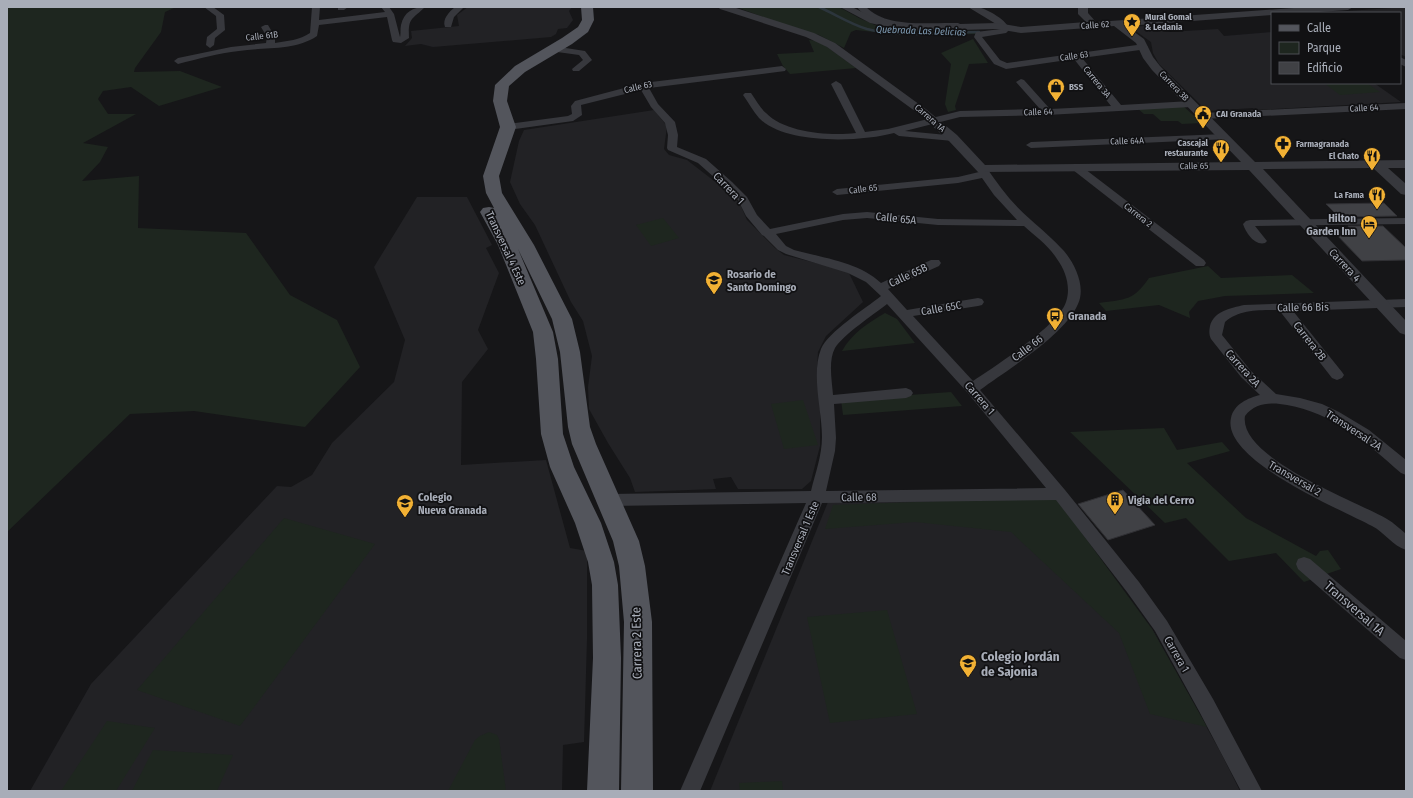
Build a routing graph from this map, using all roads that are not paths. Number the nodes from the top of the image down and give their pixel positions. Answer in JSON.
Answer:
{"nodes":[{"id":1,"x":208,"y":7,"type":"edge"},
{"id":2,"x":316,"y":7,"type":"edge"},
{"id":3,"x":421,"y":7,"type":"edge"},
{"id":4,"x":460,"y":7,"type":"edge"},
{"id":5,"x":576,"y":7,"type":"edge"},
{"id":6,"x":587,"y":7,"type":"edge"},
{"id":7,"x":723,"y":7,"type":"edge"},
{"id":8,"x":846,"y":7,"type":"edge"},
{"id":9,"x":861,"y":7,"type":"edge"},
{"id":10,"x":972,"y":7,"type":"edge"},
{"id":11,"x":1084,"y":7,"type":"edge"},
{"id":12,"x":1348,"y":7,"type":"edge"},
{"id":13,"x":387,"y":10,"type":"edge"},
{"id":14,"x":1319,"y":11,"type":"edge"},
{"id":15,"x":1302,"y":12,"type":"edge"},
{"id":16,"x":1271,"y":14,"type":"edge"},
{"id":17,"x":316,"y":23,"type":"junction"},
{"id":18,"x":1116,"y":23,"type":"junction"},
{"id":19,"x":448,"y":25,"type":"dead end"},
{"id":20,"x":1094,"y":25,"type":"junction"},
{"id":21,"x":275,"y":26,"type":"dead end"},
{"id":22,"x":987,"y":26,"type":"junction"},
{"id":23,"x":265,"y":27,"type":"junction"},
{"id":24,"x":256,"y":28,"type":"dead end"},
{"id":25,"x":1005,"y":28,"type":"junction"},
{"id":26,"x":226,"y":35,"type":"junction"},
{"id":27,"x":210,"y":45,"type":"dead end"},
{"id":28,"x":270,"y":46,"type":"junction"},
{"id":29,"x":1144,"y":47,"type":"junction"},
{"id":30,"x":239,"y":48,"type":"junction"},
{"id":31,"x":553,"y":49,"type":"junction"},
{"id":32,"x":1076,"y":56,"type":"junction"},
{"id":33,"x":178,"y":61,"type":"dead end"},
{"id":34,"x":576,"y":69,"type":"dead end"},
{"id":35,"x":782,"y":69,"type":"dead end"},
{"id":36,"x":1022,"y":82,"type":"dead end"},
{"id":37,"x":836,"y":84,"type":"dead end"},
{"id":38,"x":643,"y":86,"type":"junction"},
{"id":39,"x":748,"y":95,"type":"dead end"},
{"id":40,"x":1191,"y":104,"type":"junction"},
{"id":41,"x":1406,"y":106,"type":"edge"},
{"id":42,"x":1118,"y":108,"type":"junction"},
{"id":43,"x":1047,"y":112,"type":"junction"},
{"id":44,"x":1203,"y":116,"type":"junction"},
{"id":45,"x":933,"y":120,"type":"junction"},
{"id":46,"x":508,"y":127,"type":"junction"},
{"id":47,"x":888,"y":132,"type":"junction"},
{"id":48,"x":862,"y":136,"type":"junction"},
{"id":49,"x":1224,"y":137,"type":"junction"},
{"id":50,"x":953,"y":138,"type":"junction"},
{"id":51,"x":1031,"y":145,"type":"dead end"},
{"id":52,"x":1376,"y":164,"type":"junction"},
{"id":53,"x":1406,"y":164,"type":"edge"},
{"id":54,"x":1252,"y":166,"type":"junction"},
{"id":55,"x":1077,"y":168,"type":"junction"},
{"id":56,"x":983,"y":172,"type":"junction"},
{"id":57,"x":1406,"y":191,"type":"edge"},
{"id":58,"x":837,"y":192,"type":"dead end"},
{"id":59,"x":1406,"y":221,"type":"edge"},
{"id":60,"x":1028,"y":223,"type":"junction"},
{"id":61,"x":1305,"y":223,"type":"junction"},
{"id":62,"x":766,"y":232,"type":"junction"},
{"id":63,"x":1261,"y":241,"type":"dead end"},
{"id":64,"x":935,"y":263,"type":"dead end"},
{"id":65,"x":1200,"y":263,"type":"dead end"},
{"id":66,"x":884,"y":292,"type":"junction"},
{"id":67,"x":1074,"y":299,"type":"joint"},
{"id":68,"x":978,"y":302,"type":"dead end"},
{"id":69,"x":1406,"y":303,"type":"edge"},
{"id":70,"x":1382,"y":304,"type":"junction"},
{"id":71,"x":1283,"y":307,"type":"junction"},
{"id":72,"x":904,"y":314,"type":"junction"},
{"id":73,"x":1406,"y":330,"type":"edge"},
{"id":74,"x":1216,"y":336,"type":"joint"},
{"id":75,"x":1337,"y":375,"type":"dead end"},
{"id":76,"x":972,"y":389,"type":"junction"},
{"id":77,"x":906,"y":393,"type":"dead end"},
{"id":78,"x":1272,"y":398,"type":"junction"},
{"id":79,"x":827,"y":400,"type":"junction"},
{"id":80,"x":1406,"y":469,"type":"edge"},
{"id":81,"x":1060,"y":494,"type":"junction"},
{"id":82,"x":817,"y":498,"type":"junction"},
{"id":83,"x":609,"y":500,"type":"junction"},
{"id":84,"x":1406,"y":544,"type":"edge"},
{"id":85,"x":1304,"y":564,"type":"dead end"},
{"id":86,"x":1406,"y":652,"type":"edge"},
{"id":87,"x":603,"y":791,"type":"edge"},
{"id":88,"x":637,"y":791,"type":"edge"},
{"id":89,"x":690,"y":791,"type":"edge"},
{"id":90,"x":1252,"y":791,"type":"edge"}],
"edges":[{"from":1,"to":26,"type":"street"},
{"from":2,"to":17,"type":"street"},
{"from":3,"to":13,"type":"street"},
{"from":4,"to":19,"type":"street"},
{"from":5,"to":87,"type":"main road","name":"Transversal 4 Este"},
{"from":6,"to":31,"type":"main road"},
{"from":7,"to":45,"type":"street","name":"Carrera 1A"},
{"from":8,"to":22,"type":"street","name":"Calle 62"},
{"from":9,"to":22,"type":"street"},
{"from":10,"to":22,"type":"street"},
{"from":11,"to":20,"type":"street"},
{"from":12,"to":14,"type":"street","name":"Calle 62"},
{"from":13,"to":17,"type":"street"},
{"from":14,"to":15,"type":"street","name":"Calle 62"},
{"from":16,"to":18,"type":"street","name":"Calle 62"},
{"from":17,"to":28,"type":"street","name":"Calle 61B"},
{"from":18,"to":20,"type":"street","name":"Calle 62"},
{"from":18,"to":29,"type":"street","name":"Carrera 3B"},
{"from":20,"to":25,"type":"street","name":"Calle 62"},
{"from":21,"to":23,"type":"street"},
{"from":22,"to":25,"type":"street","name":"Calle 62"},
{"from":22,"to":25,"type":"street"},
{"from":22,"to":32,"type":"street","name":"Calle 63"},
{"from":23,"to":24,"type":"street"},
{"from":23,"to":28,"type":"street"},
{"from":26,"to":27,"type":"street"},
{"from":26,"to":30,"type":"street","name":"Calle 61B"},
{"from":28,"to":30,"type":"street","name":"Calle 61B"},
{"from":29,"to":32,"type":"street","name":"Calle 63"},
{"from":29,"to":40,"type":"street","name":"Carrera 3B"},
{"from":30,"to":33,"type":"street"},
{"from":31,"to":34,"type":"street"},
{"from":31,"to":46,"type":"main road"},
{"from":32,"to":42,"type":"street","name":"Carrera 3A"},
{"from":35,"to":38,"type":"street","name":"Calle 63"},
{"from":36,"to":43,"type":"street"},
{"from":37,"to":48,"type":"street"},
{"from":38,"to":46,"type":"street","name":"Calle 63"},
{"from":38,"to":62,"type":"street","name":"Carrera 1"},
{"from":39,"to":48,"type":"street","name":"Calle 64"},
{"from":40,"to":42,"type":"street","name":"Calle 64"},
{"from":40,"to":44,"type":"street","name":"Carrera 3B"},
{"from":41,"to":44,"type":"street","name":"Calle 64"},
{"from":42,"to":43,"type":"street","name":"Calle 64"},
{"from":43,"to":45,"type":"street","name":"Calle 64"},
{"from":44,"to":49,"type":"street","name":"Carrera 3B"},
{"from":45,"to":47,"type":"street","name":"Calle 64"},
{"from":45,"to":50,"type":"street","name":"Carrera 1A"},
{"from":46,"to":83,"type":"main road","name":"Transversal 4 Este"},
{"from":47,"to":48,"type":"street","name":"Calle 64"},
{"from":47,"to":50,"type":"street","name":"Calle 64"},
{"from":49,"to":51,"type":"street","name":"Calle 64A"},
{"from":49,"to":54,"type":"street","name":"Carrera 3B"},
{"from":50,"to":56,"type":"street","name":"Carrera 1A"},
{"from":52,"to":53,"type":"street","name":"Calle 65"},
{"from":52,"to":54,"type":"street","name":"Calle 65"},
{"from":52,"to":57,"type":"street"},
{"from":54,"to":55,"type":"street","name":"Calle 65"},
{"from":54,"to":61,"type":"street","name":"Carrera 4"},
{"from":55,"to":56,"type":"street","name":"Calle 65"},
{"from":55,"to":65,"type":"street","name":"Carrera 2"},
{"from":56,"to":58,"type":"street","name":"Calle 65"},
{"from":56,"to":60,"type":"street","name":"Carrera 1A"},
{"from":59,"to":61,"type":"street"},
{"from":60,"to":62,"type":"street","name":"Calle 65A"},
{"from":60,"to":67,"type":"street","name":"Carrera 1A"},
{"from":61,"to":63,"type":"street"},
{"from":61,"to":70,"type":"street","name":"Carrera 4"},
{"from":62,"to":66,"type":"street","name":"Carrera 1"},
{"from":64,"to":66,"type":"street","name":"Calle 65B"},
{"from":66,"to":72,"type":"street","name":"Carrera 1"},
{"from":66,"to":79,"type":"street","name":"Transversal 1 Este"},
{"from":67,"to":76,"type":"street","name":"Calle 66"},
{"from":68,"to":72,"type":"street","name":"Calle 65C"},
{"from":69,"to":70,"type":"street","name":"Calle 66 Bis"},
{"from":70,"to":71,"type":"street","name":"Calle 66 Bis"},
{"from":70,"to":73,"type":"street","name":"Carrera 4"},
{"from":71,"to":74,"type":"street","name":"Calle 66 Bis"},
{"from":71,"to":75,"type":"street","name":"Carrera 2B"},
{"from":72,"to":76,"type":"street","name":"Carrera 1"},
{"from":74,"to":78,"type":"street","name":"Carrera 2A"},
{"from":76,"to":81,"type":"street","name":"Carrera 1"},
{"from":77,"to":79,"type":"street"},
{"from":78,"to":80,"type":"street","name":"Transversal 2A"},
{"from":78,"to":84,"type":"street","name":"Transversal 2"},
{"from":79,"to":82,"type":"street","name":"Transversal 1 Este"},
{"from":81,"to":82,"type":"street","name":"Calle 68"},
{"from":81,"to":90,"type":"street","name":"Carrera 1"},
{"from":82,"to":83,"type":"street","name":"Calle 68"},
{"from":82,"to":89,"type":"street","name":"Transversal 1 Este"},
{"from":83,"to":88,"type":"main road","name":"Carrera 2 Este"},
{"from":85,"to":86,"type":"street","name":"Transversal 1A"}]}
